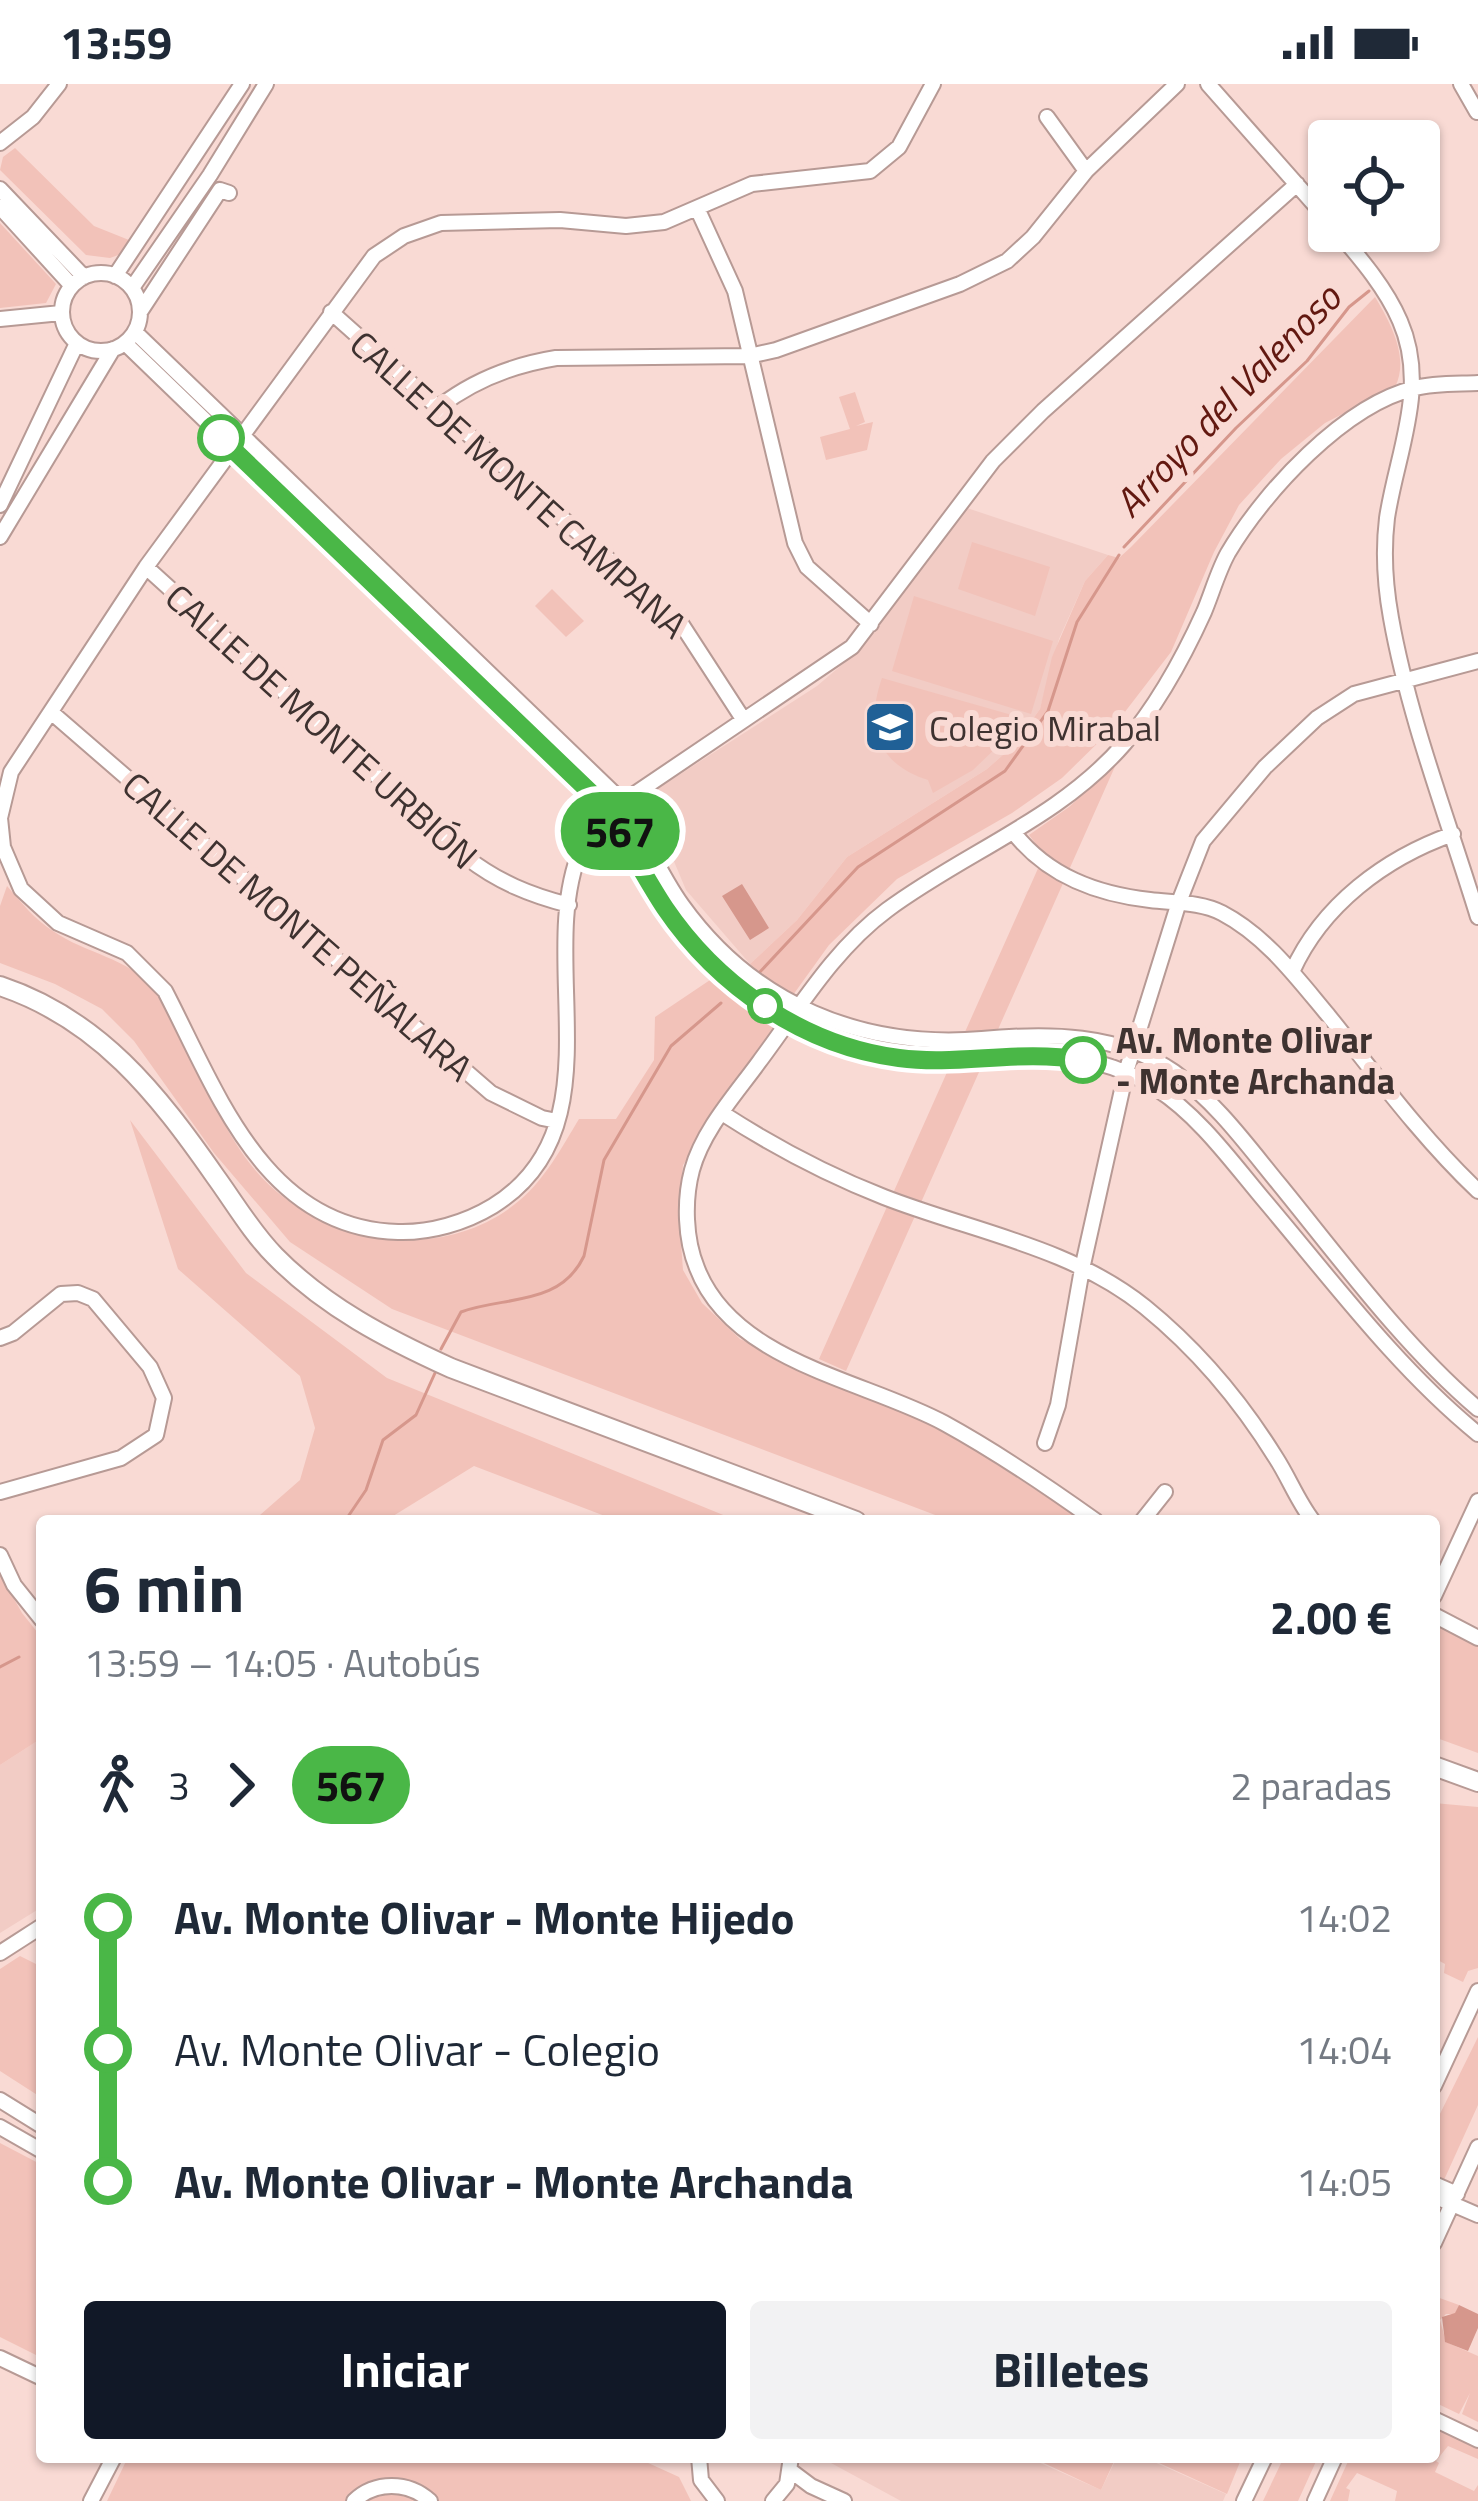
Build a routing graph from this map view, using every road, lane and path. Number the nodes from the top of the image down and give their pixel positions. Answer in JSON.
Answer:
{"nodes":[{"id":1,"x":59,"y":84,"type":"edge"},
{"id":2,"x":242,"y":84,"type":"edge"},
{"id":3,"x":266,"y":84,"type":"edge"},
{"id":4,"x":933,"y":84,"type":"edge"},
{"id":5,"x":1178,"y":84,"type":"edge"},
{"id":6,"x":1208,"y":84,"type":"edge"},
{"id":7,"x":1464,"y":84,"type":"edge"},
{"id":8,"x":1478,"y":88,"type":"edge"},
{"id":9,"x":1478,"y":100,"type":"edge"},
{"id":10,"x":1477,"y":115,"type":"edge"},
{"id":11,"x":1047,"y":117,"type":"dead end"},
{"id":12,"x":0,"y":143,"type":"edge"},
{"id":13,"x":1087,"y":171,"type":"junction"},
{"id":14,"x":1298,"y":184,"type":"junction"},
{"id":15,"x":0,"y":190,"type":"edge"},
{"id":16,"x":229,"y":193,"type":"dead end"},
{"id":17,"x":172,"y":195,"type":"junction"},
{"id":18,"x":1308,"y":196,"type":"edge"},
{"id":19,"x":188,"y":206,"type":"junction"},
{"id":20,"x":0,"y":207,"type":"edge"},
{"id":21,"x":697,"y":208,"type":"junction"},
{"id":22,"x":1353,"y":252,"type":"edge"},
{"id":23,"x":115,"y":276,"type":"junction"},
{"id":24,"x":78,"y":281,"type":"junction"},
{"id":25,"x":132,"y":288,"type":"junction"},
{"id":26,"x":140,"y":312,"type":"junction"},
{"id":27,"x":331,"y":312,"type":"junction"},
{"id":28,"x":62,"y":314,"type":"junction"},
{"id":29,"x":0,"y":319,"type":"edge"},
{"id":30,"x":124,"y":341,"type":"junction"},
{"id":31,"x":76,"y":343,"type":"junction"},
{"id":32,"x":749,"y":356,"type":"junction"},
{"id":33,"x":1478,"y":383,"type":"edge"},
{"id":34,"x":1414,"y":388,"type":"junction"},
{"id":35,"x":439,"y":407,"type":"junction"},
{"id":36,"x":242,"y":435,"type":"junction"},
{"id":37,"x":232,"y":449,"type":"junction"},
{"id":38,"x":0,"y":505,"type":"edge"},
{"id":39,"x":0,"y":537,"type":"edge"},
{"id":40,"x":146,"y":567,"type":"junction"},
{"id":41,"x":420,"y":617,"type":"junction"},
{"id":42,"x":871,"y":624,"type":"junction"},
{"id":43,"x":439,"y":636,"type":"junction"},
{"id":44,"x":1478,"y":661,"type":"edge"},
{"id":45,"x":1406,"y":680,"type":"junction"},
{"id":46,"x":50,"y":712,"type":"junction"},
{"id":47,"x":743,"y":719,"type":"junction"},
{"id":48,"x":623,"y":802,"type":"junction"},
{"id":49,"x":608,"y":812,"type":"junction"},
{"id":50,"x":1014,"y":833,"type":"junction"},
{"id":51,"x":1453,"y":834,"type":"junction"},
{"id":52,"x":1179,"y":902,"type":"junction"},
{"id":53,"x":569,"y":905,"type":"junction"},
{"id":54,"x":1478,"y":917,"type":"edge"},
{"id":55,"x":1292,"y":972,"type":"junction"},
{"id":56,"x":0,"y":986,"type":"edge"},
{"id":57,"x":802,"y":1006,"type":"junction"},
{"id":58,"x":789,"y":1022,"type":"junction"},
{"id":59,"x":1135,"y":1049,"type":"junction"},
{"id":60,"x":1126,"y":1072,"type":"junction"},
{"id":61,"x":722,"y":1113,"type":"junction"},
{"id":62,"x":557,"y":1120,"type":"junction"},
{"id":63,"x":1478,"y":1190,"type":"edge"},
{"id":64,"x":1082,"y":1269,"type":"junction"},
{"id":65,"x":0,"y":1339,"type":"edge"},
{"id":66,"x":1478,"y":1408,"type":"edge"},
{"id":67,"x":1478,"y":1434,"type":"edge"},
{"id":68,"x":1046,"y":1443,"type":"dead end"},
{"id":69,"x":0,"y":1492,"type":"edge"},
{"id":70,"x":1165,"y":1492,"type":"dead end"},
{"id":71,"x":1478,"y":1501,"type":"edge"},
{"id":72,"x":840,"y":1515,"type":"edge"},
{"id":73,"x":1087,"y":1515,"type":"edge"},
{"id":74,"x":1147,"y":1515,"type":"edge"},
{"id":75,"x":1309,"y":1515,"type":"edge"},
{"id":76,"x":0,"y":1555,"type":"edge"},
{"id":77,"x":1440,"y":1583,"type":"edge"},
{"id":78,"x":36,"y":1612,"type":"edge"},
{"id":79,"x":1440,"y":1619,"type":"edge"},
{"id":80,"x":1478,"y":1638,"type":"edge"},
{"id":81,"x":1440,"y":1768,"type":"edge"},
{"id":82,"x":1478,"y":1781,"type":"edge"},
{"id":83,"x":36,"y":1930,"type":"edge"},
{"id":84,"x":0,"y":1953,"type":"edge"},
{"id":85,"x":1478,"y":1991,"type":"edge"},
{"id":86,"x":1440,"y":2073,"type":"edge"},
{"id":87,"x":0,"y":2100,"type":"edge"},
{"id":88,"x":36,"y":2122,"type":"edge"},
{"id":89,"x":0,"y":2127,"type":"edge"},
{"id":90,"x":1478,"y":2147,"type":"edge"},
{"id":91,"x":36,"y":2148,"type":"edge"},
{"id":92,"x":1440,"y":2188,"type":"edge"},
{"id":93,"x":1440,"y":2197,"type":"edge"},
{"id":94,"x":1455,"y":2199,"type":"junction"},
{"id":95,"x":1478,"y":2215,"type":"edge"},
{"id":96,"x":1440,"y":2230,"type":"edge"},
{"id":97,"x":0,"y":2358,"type":"edge"},
{"id":98,"x":36,"y":2375,"type":"edge"},
{"id":99,"x":1440,"y":2422,"type":"edge"},
{"id":100,"x":1478,"y":2440,"type":"edge"},
{"id":101,"x":111,"y":2463,"type":"edge"},
{"id":102,"x":697,"y":2463,"type":"edge"},
{"id":103,"x":1262,"y":2463,"type":"edge"},
{"id":104,"x":1332,"y":2463,"type":"edge"},
{"id":105,"x":791,"y":2464,"type":"edge"},
{"id":106,"x":782,"y":2499,"type":"edge"},
{"id":107,"x":92,"y":2501,"type":"edge"},
{"id":108,"x":354,"y":2501,"type":"edge"},
{"id":109,"x":430,"y":2501,"type":"edge"},
{"id":110,"x":717,"y":2501,"type":"edge"},
{"id":111,"x":844,"y":2501,"type":"edge"},
{"id":112,"x":1244,"y":2501,"type":"edge"},
{"id":113,"x":1315,"y":2501,"type":"edge"}],
"edges":[{"from":1,"to":12,"type":"street"},
{"from":2,"to":17,"type":"street"},
{"from":3,"to":19,"type":"street"},
{"from":4,"to":21,"type":"street"},
{"from":5,"to":13,"type":"street"},
{"from":6,"to":14,"type":"street"},
{"from":7,"to":8,"type":"street"},
{"from":7,"to":10,"type":"street"},
{"from":9,"to":10,"type":"street"},
{"from":11,"to":13,"type":"street"},
{"from":13,"to":32,"type":"street"},
{"from":14,"to":18,"type":"street"},
{"from":14,"to":42,"type":"street"},
{"from":15,"to":24,"type":"street"},
{"from":16,"to":26,"type":"street"},
{"from":17,"to":19,"type":"street"},
{"from":17,"to":23,"type":"street"},
{"from":19,"to":25,"type":"street"},
{"from":20,"to":24,"type":"street"},
{"from":21,"to":27,"type":"street"},
{"from":21,"to":32,"type":"street"},
{"from":22,"to":34,"type":"street"},
{"from":23,"to":24,"type":"street"},
{"from":23,"to":25,"type":"street"},
{"from":24,"to":28,"type":"street"},
{"from":25,"to":26,"type":"street"},
{"from":26,"to":30,"type":"street"},
{"from":27,"to":35,"type":"street","name":"CALLE DE MONTE CAMPANA"},
{"from":27,"to":36,"type":"street"},
{"from":28,"to":29,"type":"street"},
{"from":28,"to":31,"type":"street"},
{"from":30,"to":31,"type":"street"},
{"from":30,"to":36,"type":"street"},
{"from":30,"to":37,"type":"street"},
{"from":30,"to":39,"type":"street"},
{"from":31,"to":38,"type":"street"},
{"from":32,"to":35,"type":"street"},
{"from":32,"to":42,"type":"street"},
{"from":33,"to":34,"type":"street"},
{"from":34,"to":45,"type":"street"},
{"from":34,"to":50,"type":"street"},
{"from":35,"to":47,"type":"street","name":"CALLE DE MONTE CAMPANA"},
{"from":36,"to":37,"type":"street"},
{"from":36,"to":41,"type":"street"},
{"from":37,"to":40,"type":"street"},
{"from":37,"to":41,"type":"street"},
{"from":40,"to":46,"type":"street"},
{"from":40,"to":53,"type":"street","name":"CALLE DE MONTE URBIÓN"},
{"from":41,"to":43,"type":"street"},
{"from":42,"to":47,"type":"street"},
{"from":43,"to":48,"type":"street"},
{"from":43,"to":49,"type":"street"},
{"from":44,"to":45,"type":"street"},
{"from":45,"to":51,"type":"street"},
{"from":45,"to":52,"type":"street"},
{"from":46,"to":62,"type":"street","name":"CALLE DE MONTE PEÑALARA"},
{"from":46,"to":62,"type":"street"},
{"from":47,"to":48,"type":"street"},
{"from":48,"to":49,"type":"street"},
{"from":48,"to":57,"type":"street"},
{"from":49,"to":53,"type":"street"},
{"from":49,"to":58,"type":"street"},
{"from":50,"to":52,"type":"street"},
{"from":50,"to":57,"type":"street"},
{"from":51,"to":54,"type":"street"},
{"from":51,"to":55,"type":"street"},
{"from":52,"to":55,"type":"street"},
{"from":52,"to":59,"type":"street"},
{"from":53,"to":62,"type":"street"},
{"from":55,"to":63,"type":"street"},
{"from":56,"to":72,"type":"main road"},
{"from":57,"to":58,"type":"street"},
{"from":57,"to":59,"type":"street"},
{"from":58,"to":60,"type":"street"},
{"from":58,"to":61,"type":"street"},
{"from":59,"to":60,"type":"street"},
{"from":59,"to":66,"type":"street"},
{"from":60,"to":64,"type":"street"},
{"from":60,"to":67,"type":"street"},
{"from":61,"to":64,"type":"street"},
{"from":61,"to":73,"type":"street"},
{"from":64,"to":68,"type":"street"},
{"from":64,"to":75,"type":"street"},
{"from":65,"to":69,"type":"street"},
{"from":70,"to":74,"type":"street"},
{"from":71,"to":77,"type":"street"},
{"from":76,"to":78,"type":"street"},
{"from":79,"to":80,"type":"street"},
{"from":81,"to":82,"type":"main road"},
{"from":83,"to":84,"type":"street"},
{"from":85,"to":86,"type":"street"},
{"from":87,"to":88,"type":"street"},
{"from":89,"to":91,"type":"street"},
{"from":90,"to":94,"type":"street"},
{"from":92,"to":94,"type":"street"},
{"from":93,"to":94,"type":"street"},
{"from":94,"to":95,"type":"street"},
{"from":94,"to":96,"type":"street"},
{"from":97,"to":98,"type":"street"},
{"from":99,"to":100,"type":"street"},
{"from":101,"to":107,"type":"street"},
{"from":102,"to":110,"type":"street"},
{"from":103,"to":112,"type":"street"},
{"from":104,"to":113,"type":"street"},
{"from":105,"to":106,"type":"street"},
{"from":105,"to":111,"type":"street"},
{"from":108,"to":109,"type":"street"}]}
